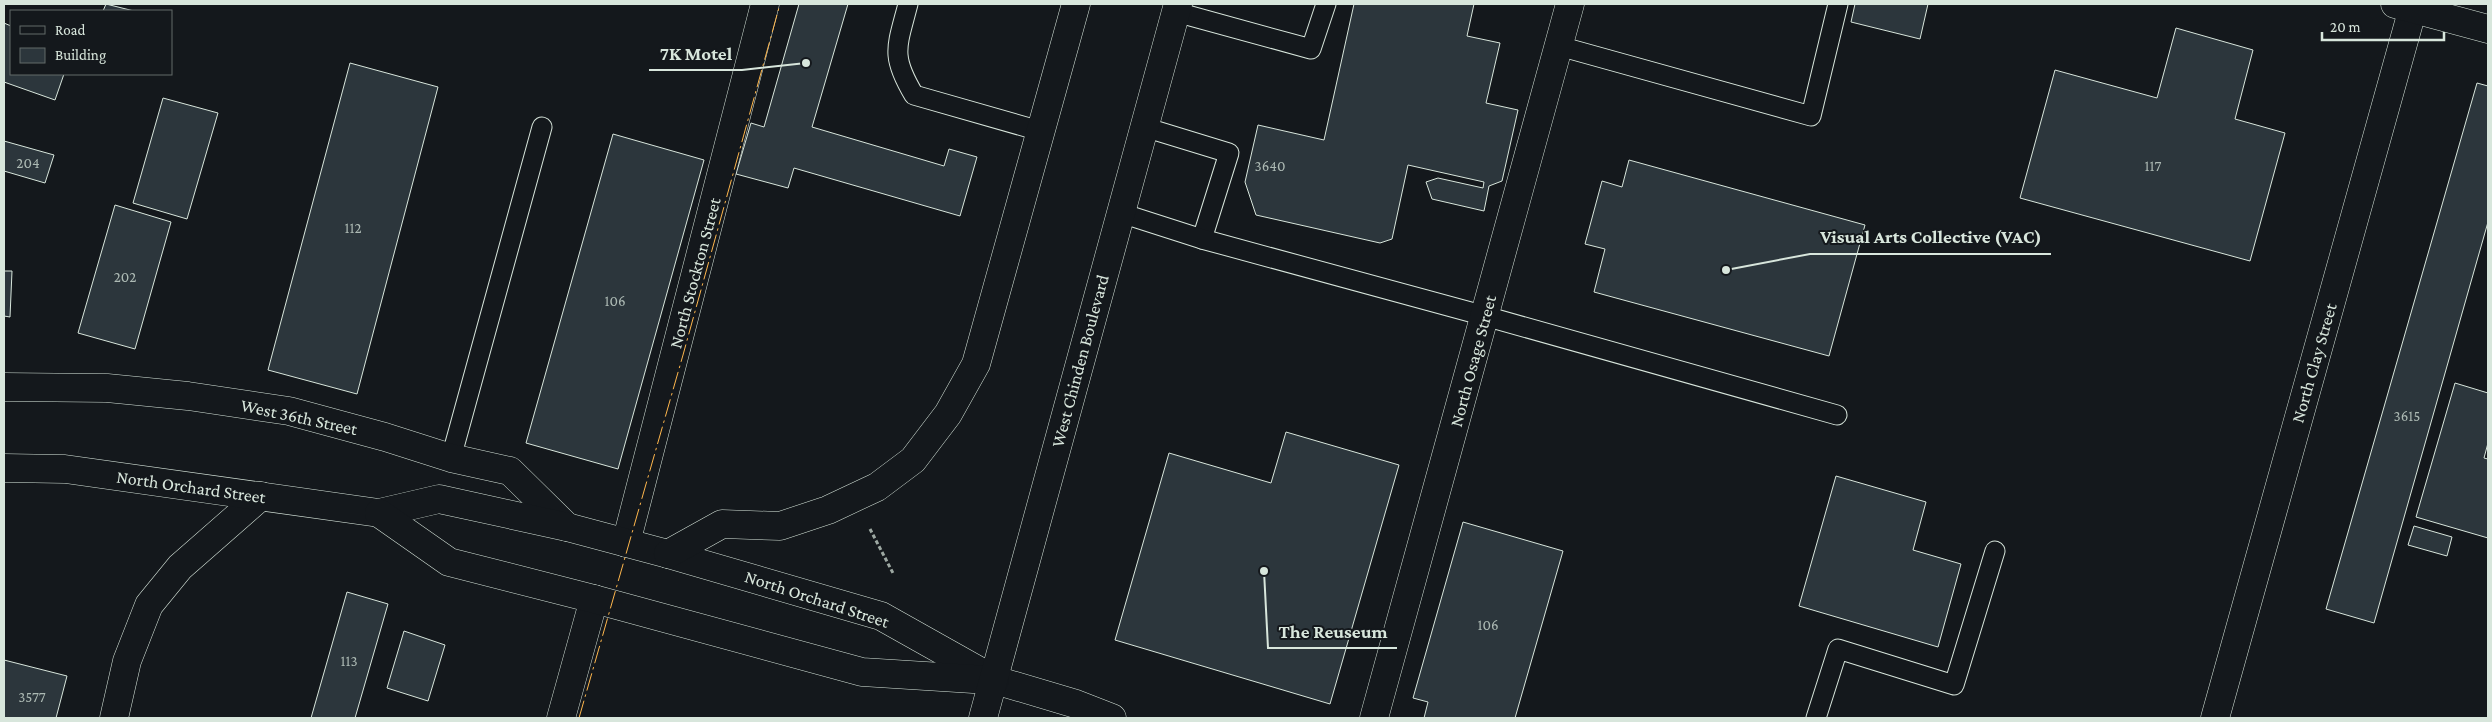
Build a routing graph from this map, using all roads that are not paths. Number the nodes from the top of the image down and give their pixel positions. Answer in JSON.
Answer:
{"nodes":[{"id":1,"x":765,"y":4,"type":"edge"},
{"id":2,"x":908,"y":4,"type":"edge"},
{"id":3,"x":1076,"y":4,"type":"edge"},
{"id":4,"x":1326,"y":4,"type":"edge"},
{"id":5,"x":1570,"y":4,"type":"edge"},
{"id":6,"x":1838,"y":4,"type":"edge"},
{"id":7,"x":2407,"y":5,"type":"edge"},
{"id":8,"x":1177,"y":8,"type":"edge"},
{"id":9,"x":2488,"y":29,"type":"edge"},
{"id":10,"x":1558,"y":46,"type":"junction"},
{"id":11,"x":542,"y":127,"type":"dead end"},
{"id":12,"x":1144,"y":127,"type":"junction"},
{"id":13,"x":1040,"y":131,"type":"junction"},
{"id":14,"x":1120,"y":213,"type":"junction"},
{"id":15,"x":1202,"y":239,"type":"junction"},
{"id":16,"x":1485,"y":316,"type":"junction"},
{"id":17,"x":4,"y":387,"type":"edge"},
{"id":18,"x":1837,"y":415,"type":"dead end"},
{"id":19,"x":451,"y":458,"type":"junction"},
{"id":20,"x":4,"y":468,"type":"edge"},
{"id":21,"x":261,"y":496,"type":"junction"},
{"id":22,"x":378,"y":513,"type":"junction"},
{"id":23,"x":567,"y":527,"type":"junction"},
{"id":24,"x":626,"y":543,"type":"junction"},
{"id":25,"x":1995,"y":551,"type":"dead end"},
{"id":26,"x":668,"y":554,"type":"junction"},
{"id":27,"x":594,"y":599,"type":"junction"},
{"id":28,"x":995,"y":680,"type":"junction"},
{"id":29,"x":114,"y":718,"type":"edge"},
{"id":30,"x":561,"y":718,"type":"edge"},
{"id":31,"x":983,"y":718,"type":"edge"},
{"id":32,"x":1112,"y":718,"type":"edge"},
{"id":33,"x":1374,"y":718,"type":"edge"},
{"id":34,"x":1816,"y":718,"type":"edge"},
{"id":35,"x":2215,"y":718,"type":"edge"}],
"edges":[{"from":1,"to":24,"type":"street","name":"North Stockton Street"},
{"from":2,"to":13,"type":"lane"},
{"from":3,"to":13,"type":"street"},
{"from":4,"to":8,"type":"lane"},
{"from":5,"to":10,"type":"street","name":"North Osage Street"},
{"from":6,"to":10,"type":"lane"},
{"from":7,"to":9,"type":"street"},
{"from":7,"to":35,"type":"street","name":"North Clay Street"},
{"from":8,"to":12,"type":"street","name":"West Chinden Boulevard"},
{"from":10,"to":16,"type":"street","name":"North Osage Street"},
{"from":11,"to":19,"type":"lane"},
{"from":12,"to":14,"type":"street","name":"West Chinden Boulevard"},
{"from":12,"to":15,"type":"lane"},
{"from":13,"to":26,"type":"street"},
{"from":14,"to":15,"type":"lane"},
{"from":14,"to":28,"type":"street","name":"West Chinden Boulevard"},
{"from":15,"to":16,"type":"lane"},
{"from":16,"to":18,"type":"lane"},
{"from":16,"to":33,"type":"street","name":"North Osage Street"},
{"from":17,"to":19,"type":"street","name":"West 36th Street"},
{"from":19,"to":23,"type":"street","name":"West 36th Street"},
{"from":20,"to":21,"type":"street","name":"North Orchard Street"},
{"from":21,"to":22,"type":"street","name":"North Orchard Street"},
{"from":21,"to":29,"type":"street"},
{"from":22,"to":23,"type":"street","name":"North Orchard Street"},
{"from":22,"to":27,"type":"street","name":"North Orchard Street"},
{"from":23,"to":24,"type":"street","name":"North Orchard Street"},
{"from":24,"to":26,"type":"street","name":"North Orchard Street"},
{"from":25,"to":34,"type":"lane"},
{"from":26,"to":28,"type":"street","name":"North Orchard Street"},
{"from":27,"to":28,"type":"street","name":"North Orchard Street"},
{"from":27,"to":30,"type":"street"},
{"from":28,"to":31,"type":"street","name":"West Chinden Boulevard"},
{"from":28,"to":32,"type":"street"}]}
